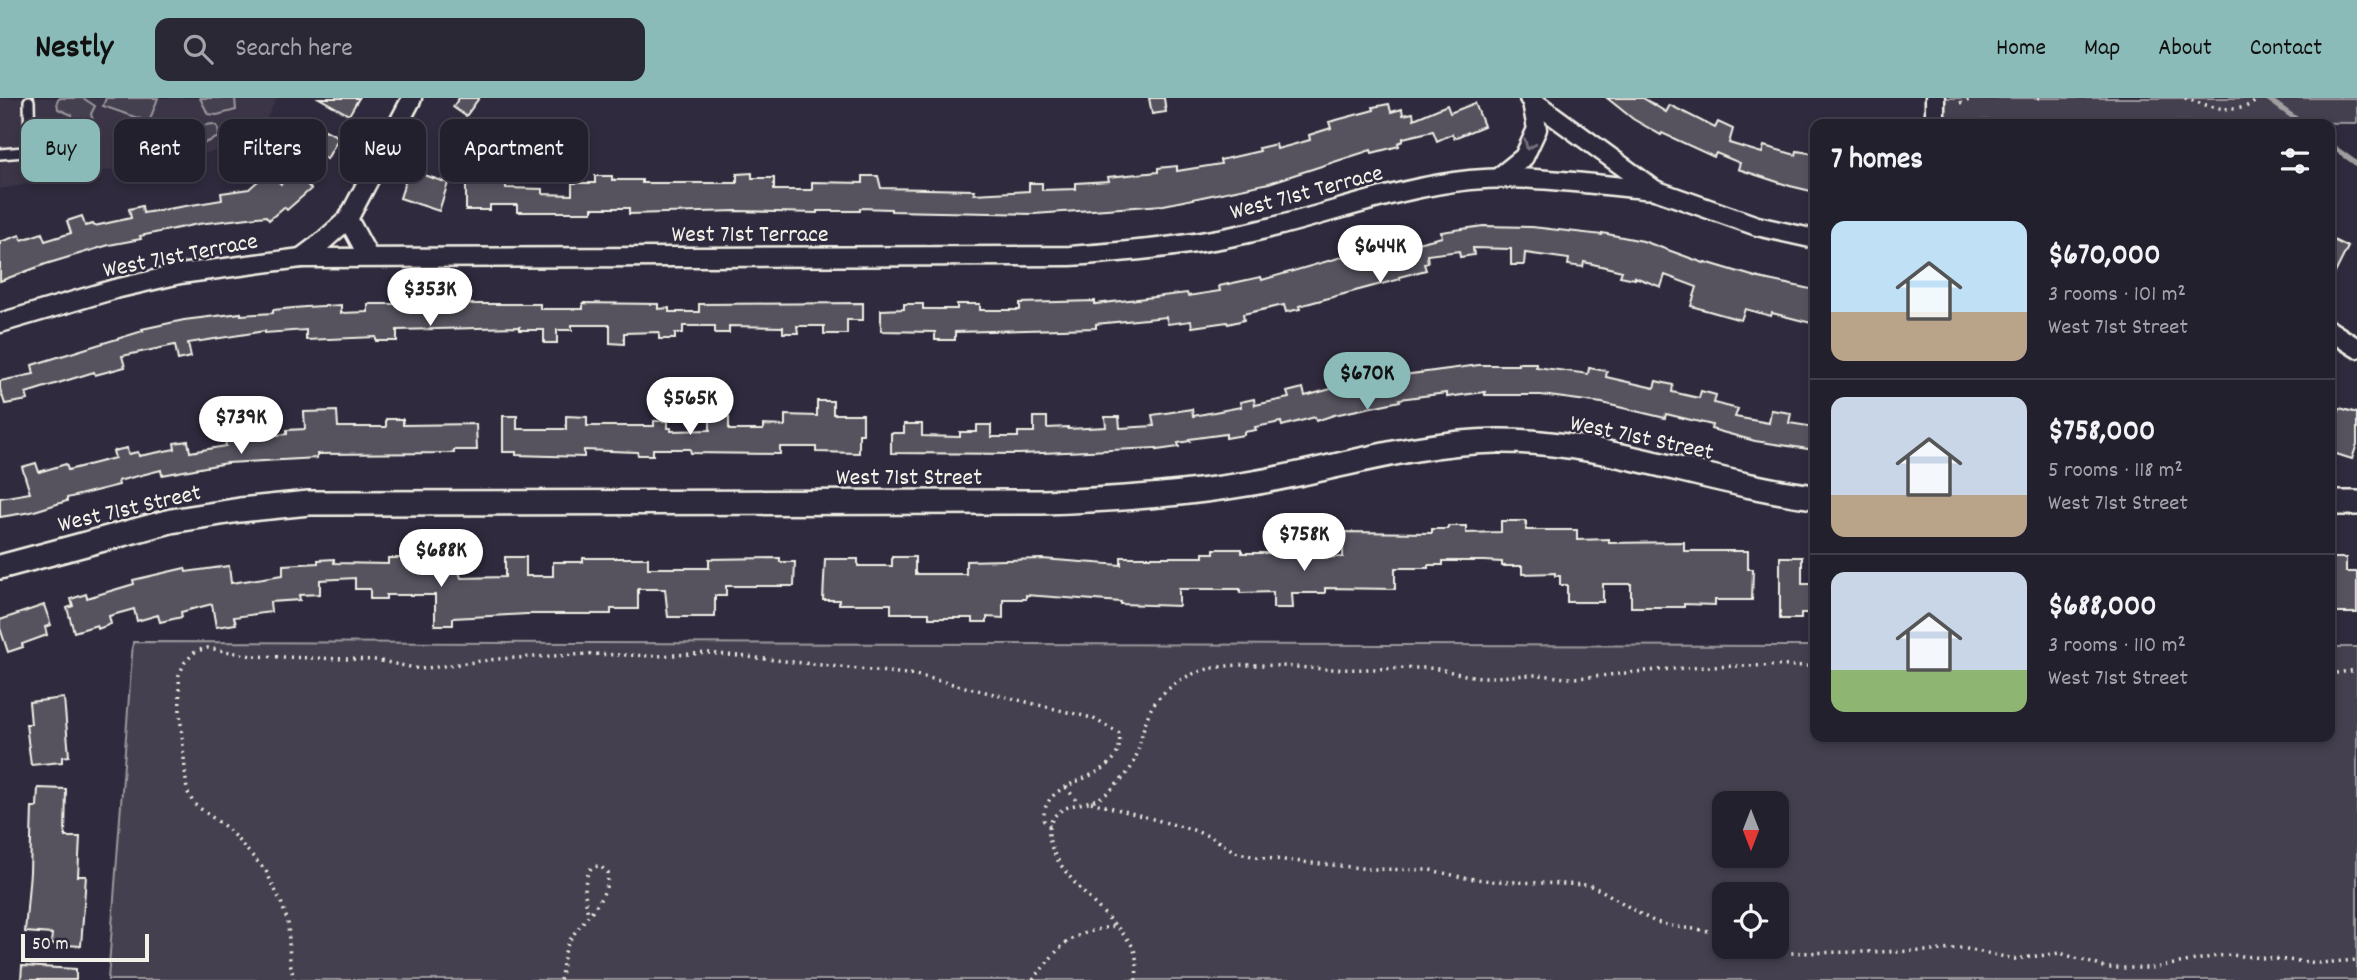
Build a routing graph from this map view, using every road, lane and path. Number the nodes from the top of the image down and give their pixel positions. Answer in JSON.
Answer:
{"nodes":[{"id":1,"x":412,"y":98,"type":"edge"},
{"id":2,"x":1935,"y":98,"type":"edge"},
{"id":3,"x":1976,"y":98,"type":"edge"},
{"id":4,"x":2038,"y":98,"type":"edge"},
{"id":5,"x":2044,"y":98,"type":"edge"},
{"id":6,"x":2185,"y":98,"type":"edge"},
{"id":7,"x":1531,"y":100,"type":"edge"},
{"id":8,"x":2258,"y":100,"type":"edge"},
{"id":9,"x":29,"y":102,"type":"dead end"},
{"id":10,"x":1960,"y":103,"type":"dead end"},
{"id":11,"x":1935,"y":119,"type":"edge"},
{"id":12,"x":0,"y":154,"type":"edge"},
{"id":13,"x":1499,"y":177,"type":"junction"},
{"id":14,"x":1655,"y":190,"type":"junction"},
{"id":15,"x":348,"y":219,"type":"junction"},
{"id":16,"x":1810,"y":238,"type":"edge"},
{"id":17,"x":368,"y":256,"type":"junction"},
{"id":18,"x":301,"y":258,"type":"junction"},
{"id":19,"x":0,"y":323,"type":"edge"},
{"id":20,"x":2335,"y":334,"type":"edge"},
{"id":21,"x":2357,"y":348,"type":"edge"},
{"id":22,"x":1810,"y":496,"type":"edge"},
{"id":23,"x":2335,"y":503,"type":"edge"},
{"id":24,"x":2357,"y":503,"type":"edge"},
{"id":25,"x":0,"y":567,"type":"edge"},
{"id":26,"x":1810,"y":666,"type":"edge"},
{"id":27,"x":2357,"y":670,"type":"edge"},
{"id":28,"x":2335,"y":673,"type":"edge"},
{"id":29,"x":1066,"y":787,"type":"junction"},
{"id":30,"x":1089,"y":802,"type":"junction"},
{"id":31,"x":1078,"y":803,"type":"junction"},
{"id":32,"x":1050,"y":826,"type":"junction"},
{"id":33,"x":588,"y":916,"type":"junction"},
{"id":34,"x":1114,"y":926,"type":"junction"},
{"id":35,"x":1712,"y":931,"type":"edge"},
{"id":36,"x":1789,"y":953,"type":"edge"},
{"id":37,"x":2357,"y":960,"type":"edge"},
{"id":38,"x":294,"y":980,"type":"edge"},
{"id":39,"x":559,"y":980,"type":"edge"},
{"id":40,"x":1032,"y":980,"type":"edge"},
{"id":41,"x":1136,"y":980,"type":"edge"}],
"edges":[{"from":1,"to":15,"type":"street"},
{"from":2,"to":11,"type":"street"},
{"from":3,"to":10,"type":"path"},
{"from":4,"to":5,"type":"path"},
{"from":6,"to":8,"type":"path"},
{"from":7,"to":13,"type":"street","one_way":true},
{"from":7,"to":14,"type":"street"},
{"from":9,"to":12,"type":"lane"},
{"from":13,"to":14,"type":"street","name":"West 71st Terrace"},
{"from":13,"to":17,"type":"street","name":"West 71st Terrace"},
{"from":14,"to":16,"type":"street"},
{"from":15,"to":17,"type":"street"},
{"from":15,"to":18,"type":"street"},
{"from":17,"to":18,"type":"street","name":"West 71st Terrace"},
{"from":18,"to":19,"type":"street","name":"West 71st Terrace"},
{"from":20,"to":21,"type":"street"},
{"from":22,"to":25,"type":"street","name":"West 71st Street"},
{"from":23,"to":24,"type":"street"},
{"from":26,"to":30,"type":"path"},
{"from":27,"to":28,"type":"path"},
{"from":29,"to":31,"type":"path"},
{"from":29,"to":32,"type":"path"},
{"from":29,"to":38,"type":"path"},
{"from":30,"to":31,"type":"path"},
{"from":30,"to":35,"type":"path"},
{"from":31,"to":32,"type":"path"},
{"from":32,"to":34,"type":"path"},
{"from":33,"to":33,"type":"path"},
{"from":33,"to":39,"type":"path"},
{"from":34,"to":40,"type":"path"},
{"from":34,"to":41,"type":"path"},
{"from":36,"to":37,"type":"path"}]}
